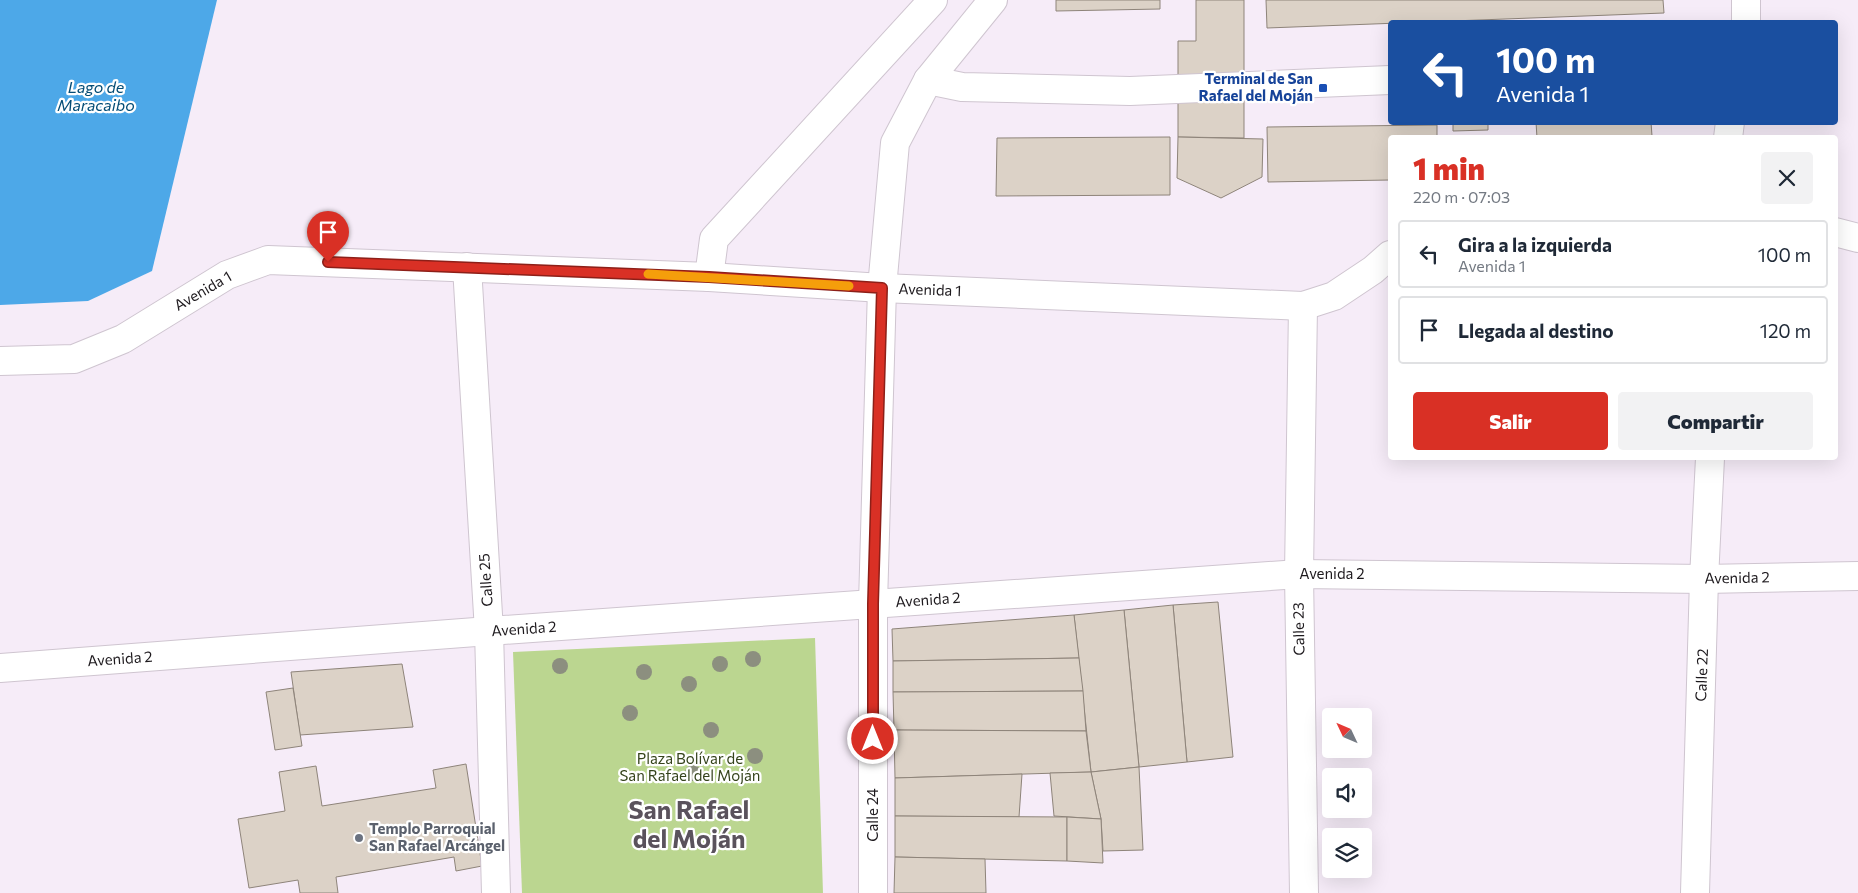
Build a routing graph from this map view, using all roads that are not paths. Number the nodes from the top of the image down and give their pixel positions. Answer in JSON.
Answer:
{"nodes":[{"id":1,"x":933,"y":0,"type":"edge"},
{"id":2,"x":993,"y":0,"type":"edge"},
{"id":3,"x":1746,"y":0,"type":"edge"},
{"id":4,"x":1746,"y":20,"type":"edge"},
{"id":5,"x":928,"y":80,"type":"junction"},
{"id":6,"x":1388,"y":80,"type":"edge"},
{"id":7,"x":1838,"y":233,"type":"edge"},
{"id":8,"x":1858,"y":238,"type":"edge"},
{"id":9,"x":1388,"y":258,"type":"edge"},
{"id":10,"x":467,"y":267,"type":"junction"},
{"id":11,"x":709,"y":277,"type":"junction"},
{"id":12,"x":882,"y":288,"type":"junction"},
{"id":13,"x":1303,"y":306,"type":"junction"},
{"id":14,"x":0,"y":361,"type":"edge"},
{"id":15,"x":1710,"y":460,"type":"edge"},
{"id":16,"x":1298,"y":574,"type":"junction"},
{"id":17,"x":1858,"y":576,"type":"edge"},
{"id":18,"x":1704,"y":579,"type":"junction"},
{"id":19,"x":873,"y":604,"type":"junction"},
{"id":20,"x":489,"y":631,"type":"junction"},
{"id":21,"x":0,"y":668,"type":"edge"},
{"id":22,"x":496,"y":893,"type":"edge"},
{"id":23,"x":873,"y":893,"type":"edge"},
{"id":24,"x":1304,"y":893,"type":"edge"},
{"id":25,"x":1695,"y":893,"type":"edge"}],
"edges":[{"from":1,"to":11,"type":"street"},
{"from":2,"to":5,"type":"street","name":"Calle 24"},
{"from":3,"to":4,"type":"street"},
{"from":5,"to":6,"type":"street"},
{"from":5,"to":12,"type":"street","name":"Calle 24"},
{"from":7,"to":8,"type":"street"},
{"from":9,"to":13,"type":"street","name":"Avenida 1"},
{"from":10,"to":11,"type":"street","name":"Avenida 1"},
{"from":10,"to":14,"type":"street","name":"Avenida 1"},
{"from":10,"to":20,"type":"street","name":"Calle 25"},
{"from":11,"to":12,"type":"street","name":"Avenida 1"},
{"from":12,"to":13,"type":"street","name":"Avenida 1"},
{"from":12,"to":19,"type":"street","name":"Calle 24"},
{"from":13,"to":16,"type":"street","name":"Calle 23"},
{"from":15,"to":18,"type":"street","name":"Calle 22"},
{"from":16,"to":18,"type":"street","name":"Avenida 2"},
{"from":16,"to":19,"type":"street","name":"Avenida 2"},
{"from":16,"to":24,"type":"street","name":"Calle 23"},
{"from":17,"to":18,"type":"street","name":"Avenida 2"},
{"from":18,"to":25,"type":"street","name":"Calle 22"},
{"from":19,"to":20,"type":"street","name":"Avenida 2"},
{"from":19,"to":23,"type":"street","name":"Calle 24"},
{"from":20,"to":21,"type":"street","name":"Avenida 2"},
{"from":20,"to":22,"type":"street","name":"Calle 25"}]}
